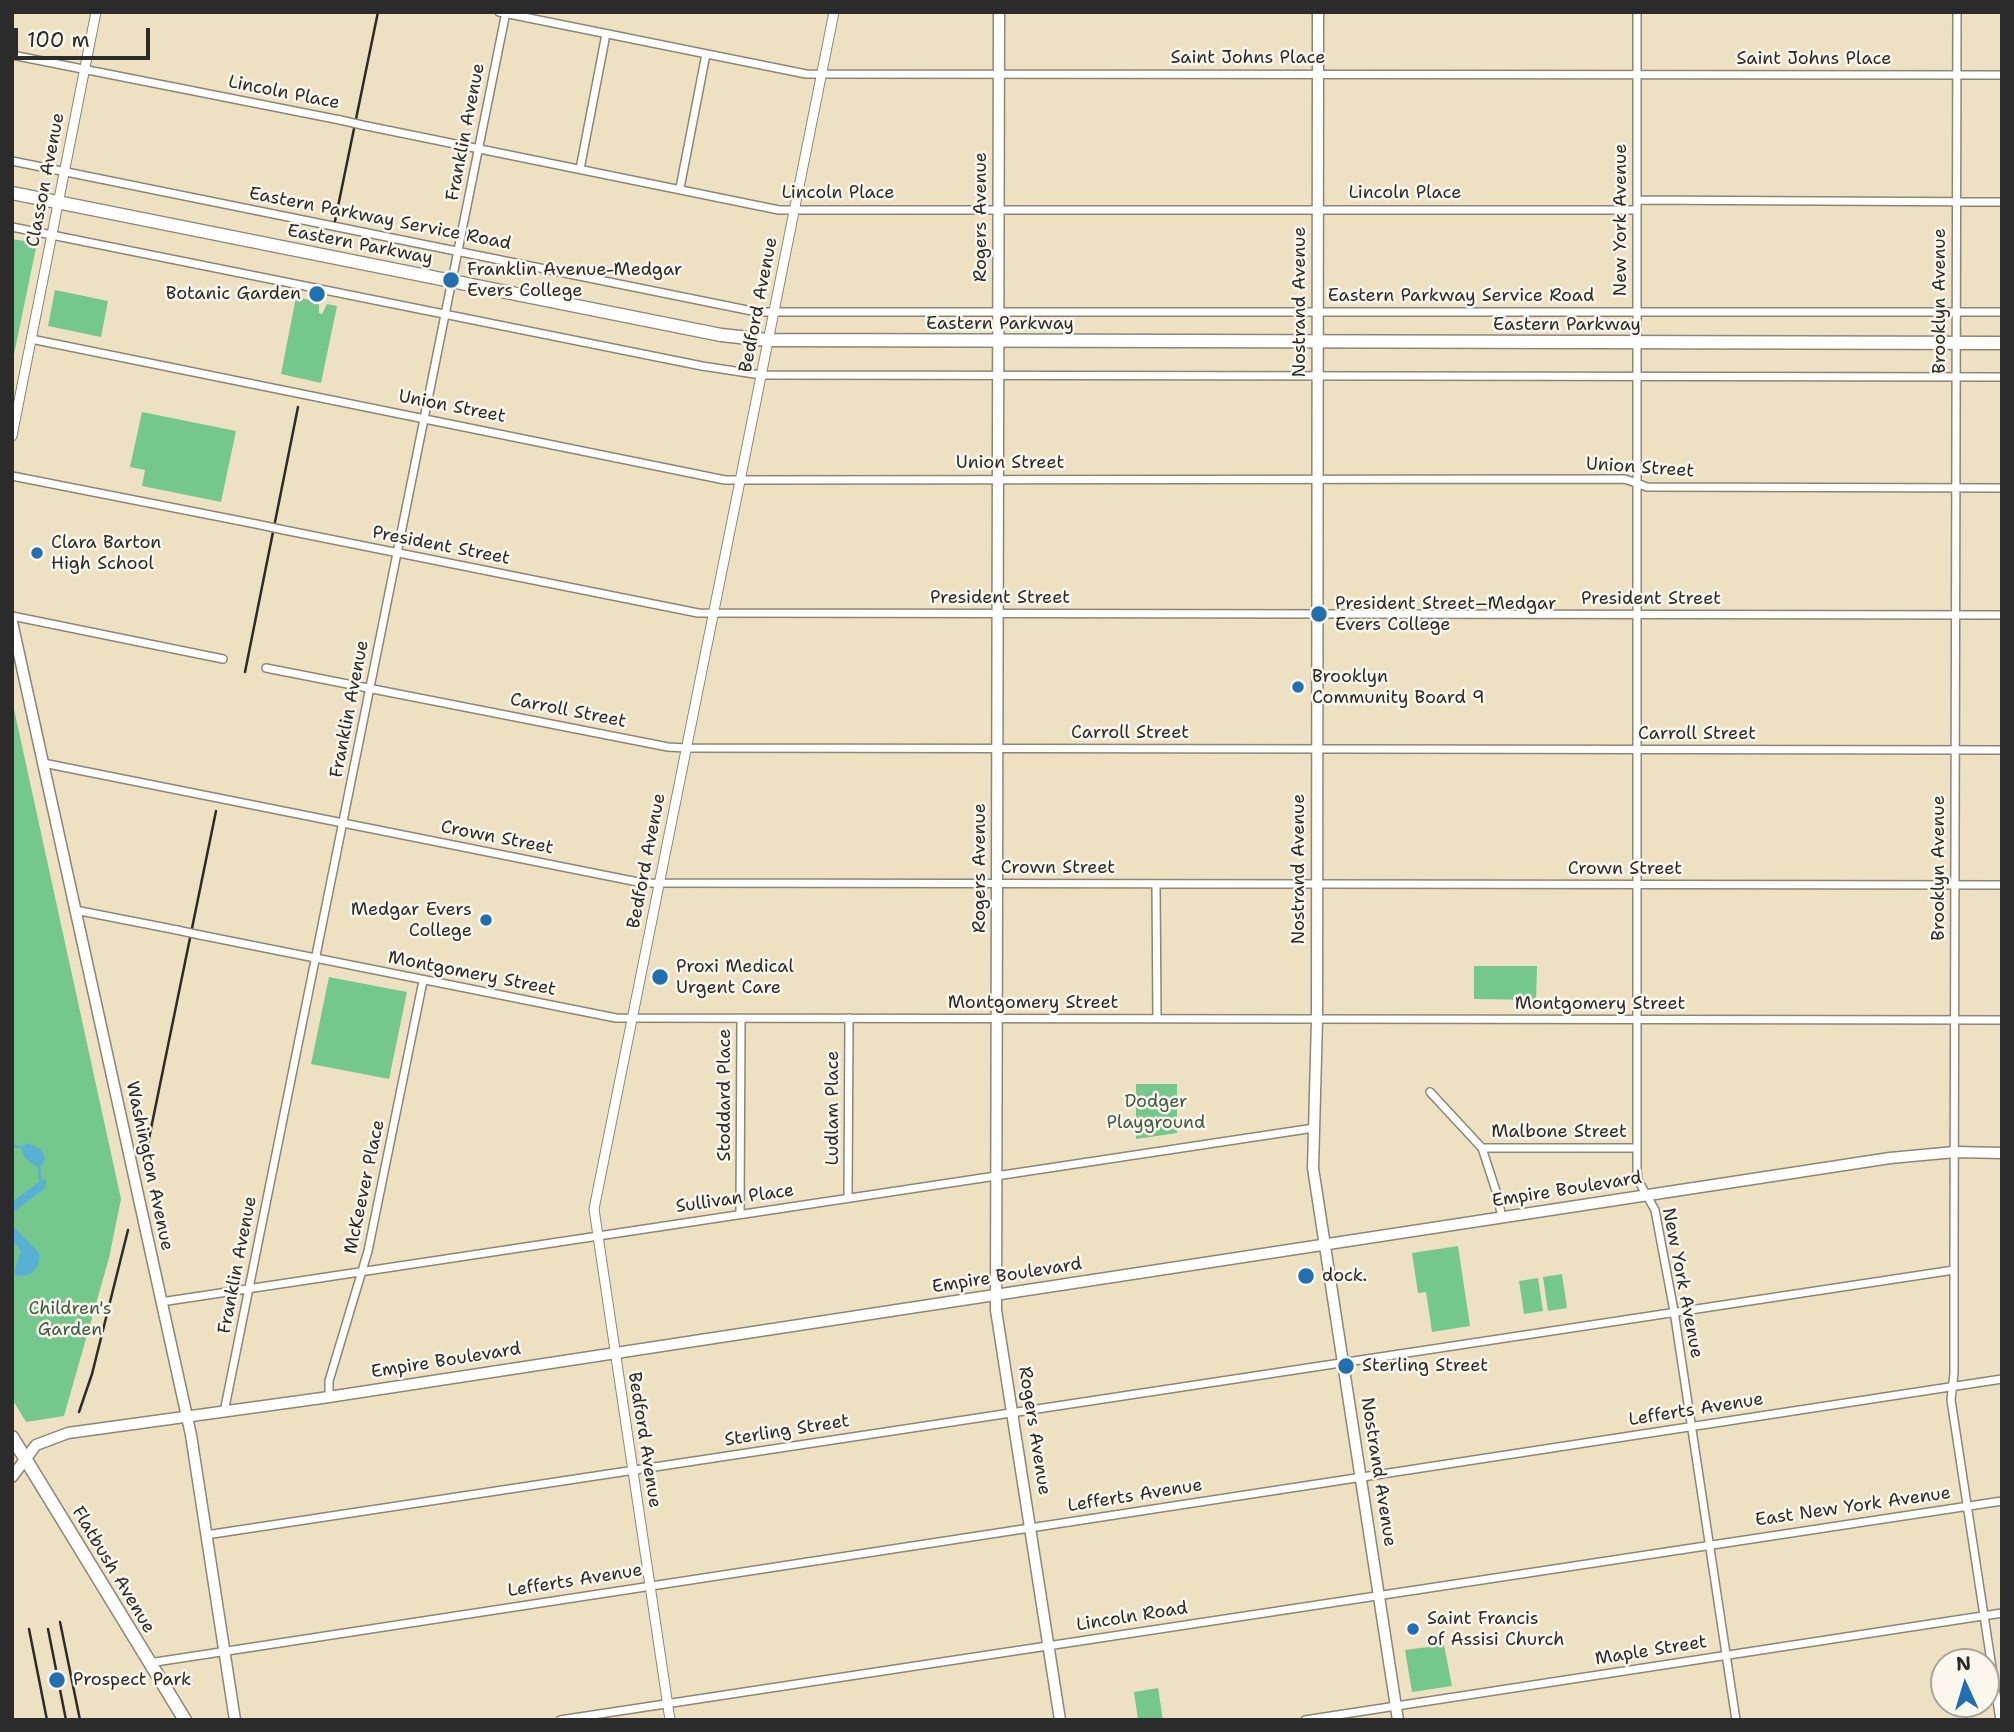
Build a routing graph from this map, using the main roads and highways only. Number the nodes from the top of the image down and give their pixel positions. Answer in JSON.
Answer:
{"nodes":[{"id":1,"x":999,"y":12,"type":"edge"},
{"id":2,"x":1318,"y":12,"type":"edge"},
{"id":3,"x":12,"y":192,"type":"edge"},
{"id":4,"x":998,"y":341,"type":"junction"},
{"id":5,"x":1317,"y":341,"type":"junction"},
{"id":6,"x":2002,"y":343,"type":"edge"},
{"id":7,"x":12,"y":622,"type":"edge"},
{"id":8,"x":2002,"y":1153,"type":"edge"},
{"id":9,"x":1326,"y":1245,"type":"junction"},
{"id":10,"x":996,"y":1295,"type":"junction"},
{"id":11,"x":187,"y":1417,"type":"junction"},
{"id":12,"x":12,"y":1437,"type":"edge"},
{"id":13,"x":25,"y":1458,"type":"junction"},
{"id":14,"x":12,"y":1477,"type":"edge"},
{"id":15,"x":184,"y":1720,"type":"edge"},
{"id":16,"x":236,"y":1720,"type":"edge"},
{"id":17,"x":1060,"y":1720,"type":"edge"},
{"id":18,"x":1398,"y":1720,"type":"edge"}],
"edges":[{"from":1,"to":4,"type":"main road","name":"Rogers Avenue"},
{"from":2,"to":5,"type":"main road","name":"Nostrand Avenue"},
{"from":3,"to":4,"type":"main road","name":"Eastern Parkway"},
{"from":4,"to":5,"type":"main road","name":"Eastern Parkway"},
{"from":4,"to":10,"type":"main road","name":"Rogers Avenue"},
{"from":5,"to":6,"type":"main road","name":"Eastern Parkway"},
{"from":5,"to":9,"type":"main road","name":"Nostrand Avenue"},
{"from":7,"to":11,"type":"main road","name":"Washington Avenue","bridge":true},
{"from":8,"to":9,"type":"main road","name":"Empire Boulevard"},
{"from":9,"to":10,"type":"main road","name":"Empire Boulevard"},
{"from":9,"to":18,"type":"main road","name":"Nostrand Avenue"},
{"from":10,"to":11,"type":"main road","name":"Empire Boulevard"},
{"from":10,"to":17,"type":"main road","name":"Rogers Avenue"},
{"from":11,"to":13,"type":"main road","name":"Empire Boulevard"},
{"from":11,"to":16,"type":"main road","name":"Washington Avenue"},
{"from":12,"to":13,"type":"main road","name":"Flatbush Avenue"},
{"from":13,"to":14,"type":"main road"},
{"from":13,"to":15,"type":"main road","name":"Flatbush Avenue"}]}
